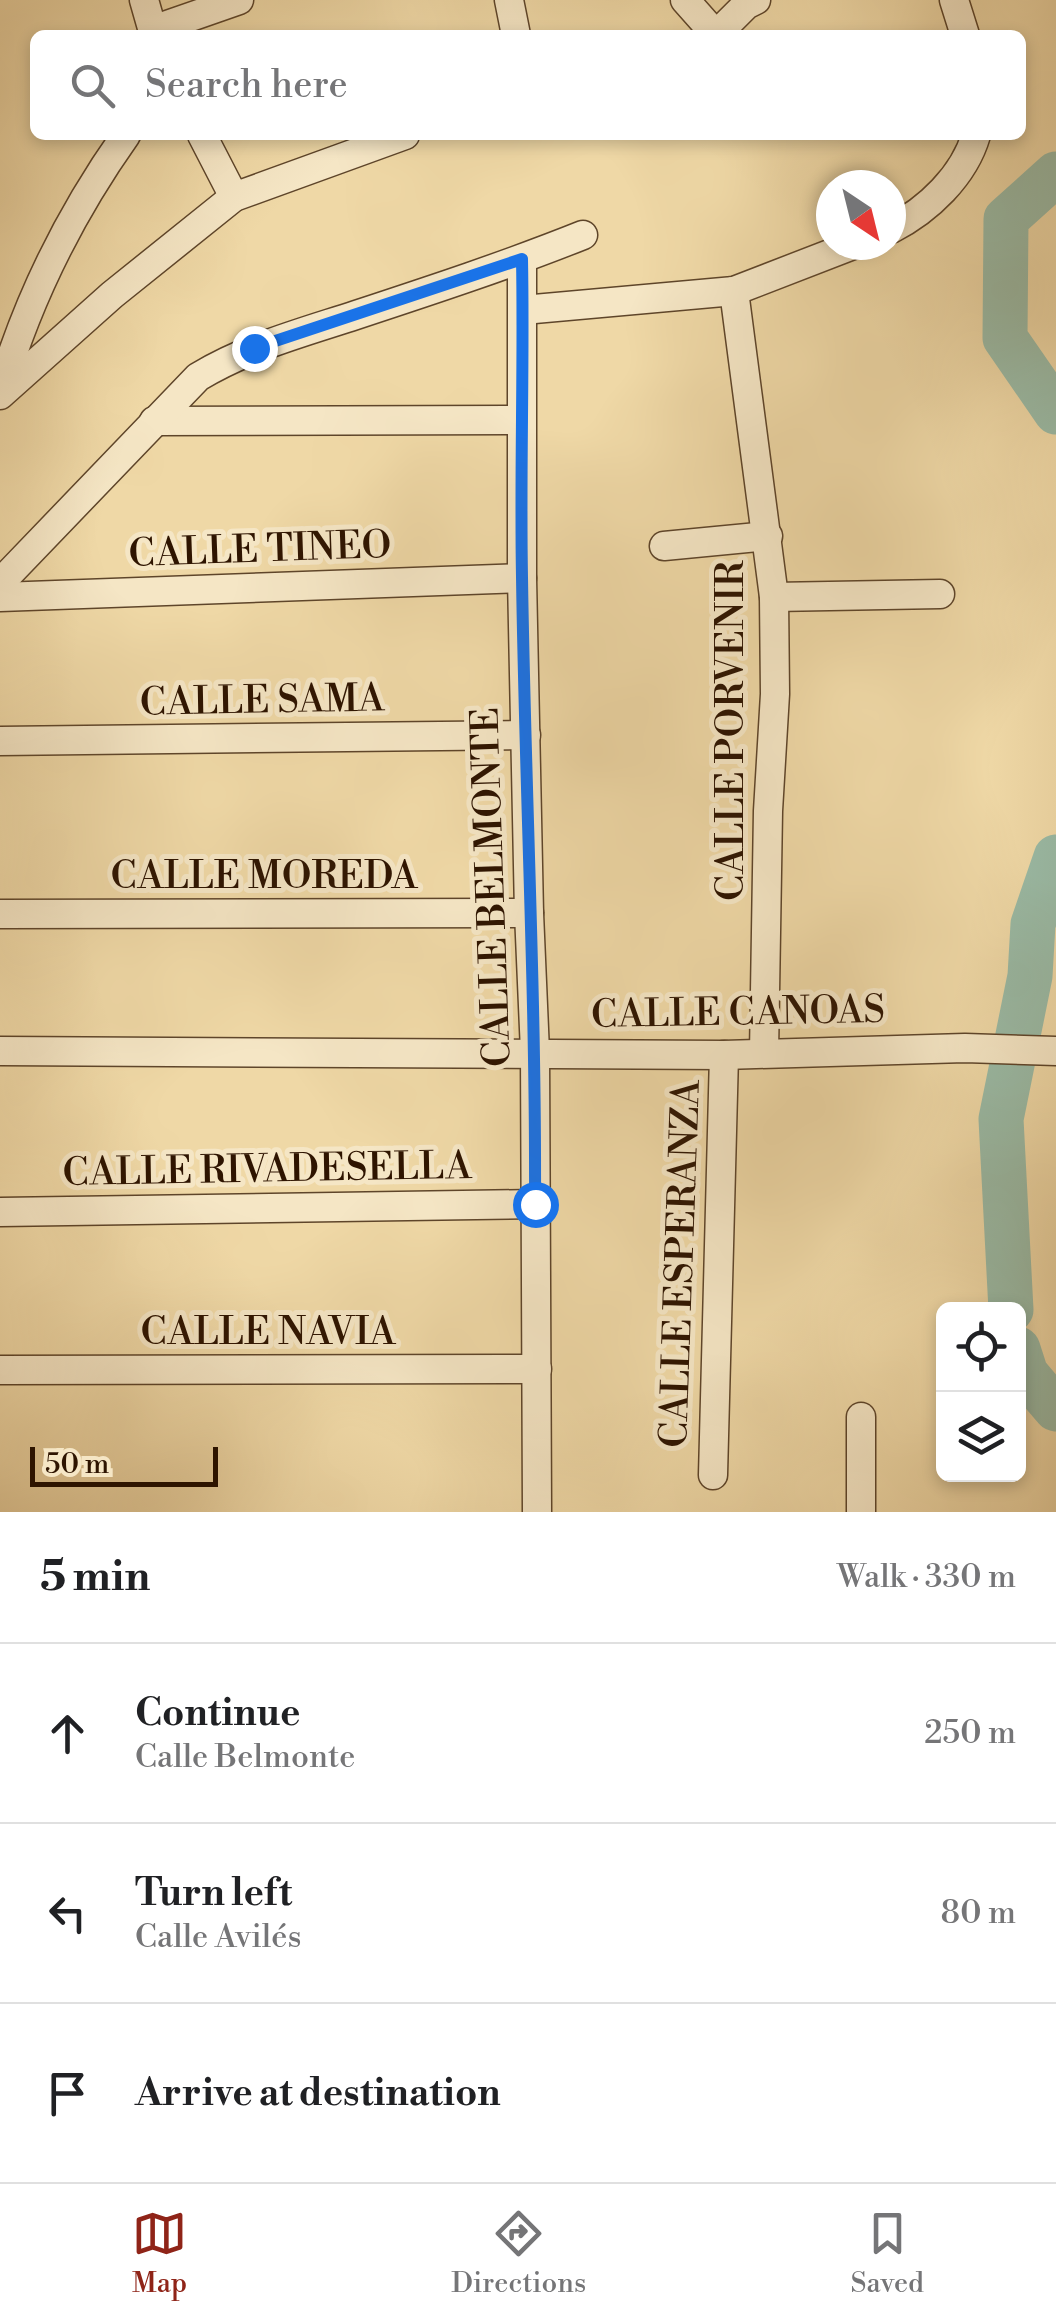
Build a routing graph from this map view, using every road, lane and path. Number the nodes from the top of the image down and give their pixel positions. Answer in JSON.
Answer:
{"nodes":[{"id":1,"x":144,"y":0,"type":"edge"},
{"id":2,"x":239,"y":0,"type":"edge"},
{"id":3,"x":509,"y":0,"type":"edge"},
{"id":4,"x":685,"y":0,"type":"edge"},
{"id":5,"x":756,"y":0,"type":"edge"},
{"id":6,"x":954,"y":0,"type":"edge"},
{"id":7,"x":153,"y":30,"type":"edge"},
{"id":8,"x":159,"y":30,"type":"edge"},
{"id":9,"x":515,"y":30,"type":"edge"},
{"id":10,"x":712,"y":30,"type":"edge"},
{"id":11,"x":721,"y":30,"type":"edge"},
{"id":12,"x":963,"y":30,"type":"edge"},
{"id":13,"x":123,"y":140,"type":"edge"},
{"id":14,"x":205,"y":140,"type":"edge"},
{"id":15,"x":391,"y":140,"type":"edge"},
{"id":16,"x":975,"y":140,"type":"edge"},
{"id":17,"x":234,"y":197,"type":"junction"},
{"id":18,"x":906,"y":218,"type":"edge"},
{"id":19,"x":582,"y":235,"type":"dead end"},
{"id":20,"x":522,"y":259,"type":"junction"},
{"id":21,"x":816,"y":259,"type":"edge"},
{"id":22,"x":734,"y":291,"type":"junction"},
{"id":23,"x":523,"y":310,"type":"junction"},
{"id":24,"x":0,"y":394,"type":"edge"},
{"id":25,"x":520,"y":420,"type":"junction"},
{"id":26,"x":154,"y":422,"type":"junction"},
{"id":27,"x":768,"y":536,"type":"junction"},
{"id":28,"x":664,"y":546,"type":"dead end"},
{"id":29,"x":522,"y":578,"type":"junction"},
{"id":30,"x":0,"y":583,"type":"edge"},
{"id":31,"x":940,"y":594,"type":"dead end"},
{"id":32,"x":0,"y":596,"type":"edge"},
{"id":33,"x":774,"y":597,"type":"junction"},
{"id":34,"x":526,"y":736,"type":"junction"},
{"id":35,"x":0,"y":741,"type":"edge"},
{"id":36,"x":0,"y":914,"type":"edge"},
{"id":37,"x":529,"y":914,"type":"junction"},
{"id":38,"x":0,"y":1051,"type":"edge"},
{"id":39,"x":1056,"y":1051,"type":"edge"},
{"id":40,"x":536,"y":1052,"type":"junction"},
{"id":41,"x":764,"y":1053,"type":"junction"},
{"id":42,"x":724,"y":1055,"type":"junction"},
{"id":43,"x":535,"y":1204,"type":"junction"},
{"id":44,"x":0,"y":1212,"type":"edge"},
{"id":45,"x":537,"y":1369,"type":"junction"},
{"id":46,"x":0,"y":1370,"type":"edge"},
{"id":47,"x":861,"y":1417,"type":"dead end"},
{"id":48,"x":713,"y":1475,"type":"dead end"},
{"id":49,"x":537,"y":1512,"type":"edge"},
{"id":50,"x":861,"y":1512,"type":"edge"}],
"edges":[{"from":1,"to":7,"type":"street"},
{"from":2,"to":8,"type":"street"},
{"from":3,"to":9,"type":"street"},
{"from":4,"to":10,"type":"street"},
{"from":5,"to":11,"type":"street"},
{"from":6,"to":12,"type":"street"},
{"from":13,"to":24,"type":"street"},
{"from":14,"to":17,"type":"street"},
{"from":15,"to":17,"type":"street"},
{"from":16,"to":18,"type":"street"},
{"from":17,"to":24,"type":"street"},
{"from":19,"to":20,"type":"street"},
{"from":20,"to":23,"type":"street","name":"CALLE BELMONTE"},
{"from":20,"to":26,"type":"street"},
{"from":21,"to":22,"type":"street"},
{"from":22,"to":23,"type":"street"},
{"from":22,"to":27,"type":"street","name":"CALLE PORVENIR"},
{"from":23,"to":25,"type":"street","name":"CALLE BELMONTE"},
{"from":25,"to":26,"type":"street"},
{"from":25,"to":29,"type":"street","name":"CALLE BELMONTE"},
{"from":26,"to":30,"type":"street"},
{"from":27,"to":28,"type":"street"},
{"from":27,"to":33,"type":"street","name":"CALLE PORVENIR"},
{"from":29,"to":32,"type":"street","name":"CALLE TINEO"},
{"from":29,"to":34,"type":"street","name":"CALLE BELMONTE"},
{"from":31,"to":33,"type":"street"},
{"from":33,"to":41,"type":"street","name":"CALLE PORVENIR"},
{"from":34,"to":35,"type":"street","name":"CALLE SAMA"},
{"from":34,"to":37,"type":"street","name":"CALLE BELMONTE"},
{"from":36,"to":37,"type":"street","name":"CALLE MOREDA"},
{"from":37,"to":40,"type":"street","name":"CALLE BELMONTE"},
{"from":38,"to":40,"type":"street","name":"CALLE CANOAS"},
{"from":39,"to":41,"type":"street","name":"CALLE CANOAS"},
{"from":40,"to":42,"type":"street","name":"CALLE CANOAS"},
{"from":40,"to":43,"type":"street","name":"CALLE BELMONTE"},
{"from":41,"to":42,"type":"street","name":"CALLE CANOAS"},
{"from":42,"to":48,"type":"street","name":"CALLE ESPERANZA"},
{"from":43,"to":44,"type":"street","name":"CALLE RIVADESELLA"},
{"from":43,"to":45,"type":"street","name":"CALLE BELMONTE"},
{"from":45,"to":46,"type":"street","name":"CALLE NAVIA"},
{"from":45,"to":49,"type":"street","name":"CALLE BELMONTE"},
{"from":47,"to":50,"type":"street"}]}
